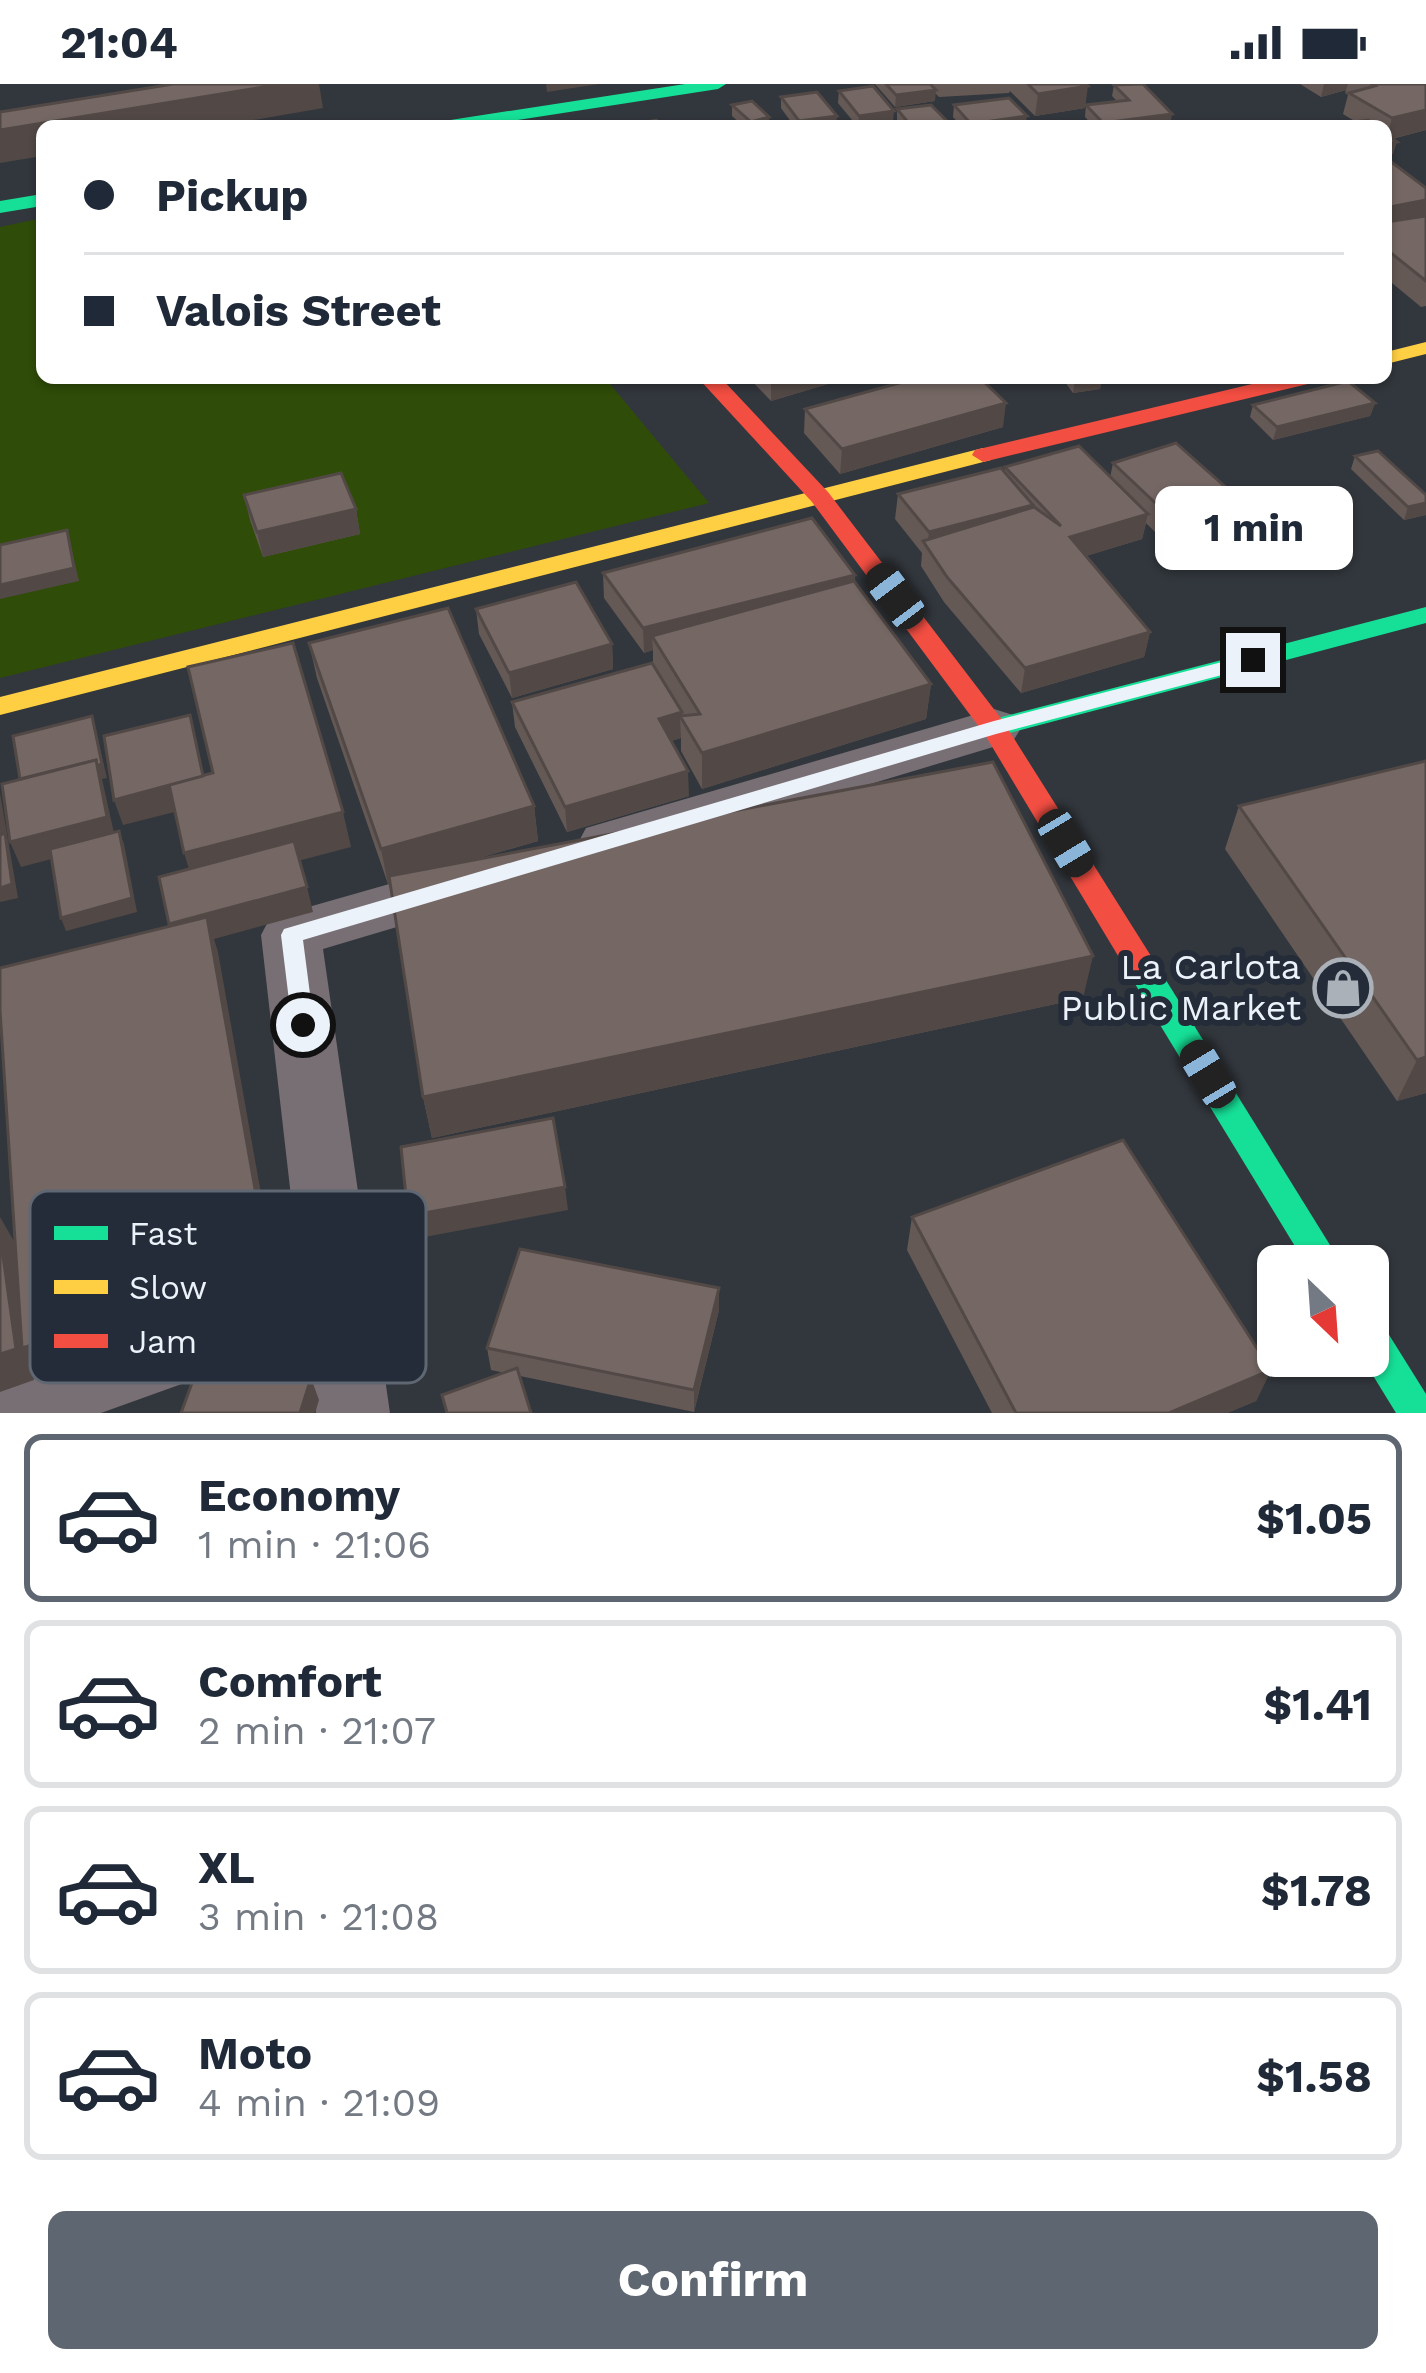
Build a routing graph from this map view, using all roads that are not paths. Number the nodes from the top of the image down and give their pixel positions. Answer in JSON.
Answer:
{"nodes":[{"id":1,"x":718,"y":84,"type":"edge"},
{"id":2,"x":451,"y":96,"type":"dead end"},
{"id":3,"x":472,"y":120,"type":"edge"},
{"id":4,"x":499,"y":120,"type":"edge"},
{"id":5,"x":36,"y":201,"type":"edge"},
{"id":6,"x":0,"y":208,"type":"edge"},
{"id":7,"x":1426,"y":348,"type":"edge"},
{"id":8,"x":1392,"y":356,"type":"edge"},
{"id":9,"x":715,"y":384,"type":"edge"},
{"id":10,"x":1280,"y":384,"type":"edge"},
{"id":11,"x":820,"y":497,"type":"junction"},
{"id":12,"x":1426,"y":615,"type":"edge"},
{"id":13,"x":0,"y":706,"type":"edge"},
{"id":14,"x":994,"y":728,"type":"junction"},
{"id":15,"x":324,"y":1191,"type":"edge"},
{"id":16,"x":1313,"y":1245,"type":"edge"},
{"id":17,"x":1389,"y":1368,"type":"edge"},
{"id":18,"x":86,"y":1383,"type":"edge"},
{"id":19,"x":349,"y":1383,"type":"edge"},
{"id":20,"x":0,"y":1413,"type":"edge"},
{"id":21,"x":353,"y":1413,"type":"edge"},
{"id":22,"x":1417,"y":1413,"type":"edge"}],
"edges":[{"from":1,"to":4,"type":"street"},
{"from":2,"to":3,"type":"street"},
{"from":5,"to":6,"type":"street"},
{"from":7,"to":8,"type":"street"},
{"from":9,"to":11,"type":"street"},
{"from":10,"to":11,"type":"street"},
{"from":11,"to":13,"type":"street"},
{"from":11,"to":14,"type":"street"},
{"from":12,"to":14,"type":"street"},
{"from":14,"to":15,"type":"street"},
{"from":14,"to":16,"type":"street"},
{"from":17,"to":22,"type":"street"},
{"from":18,"to":20,"type":"street"},
{"from":19,"to":21,"type":"street"}]}
